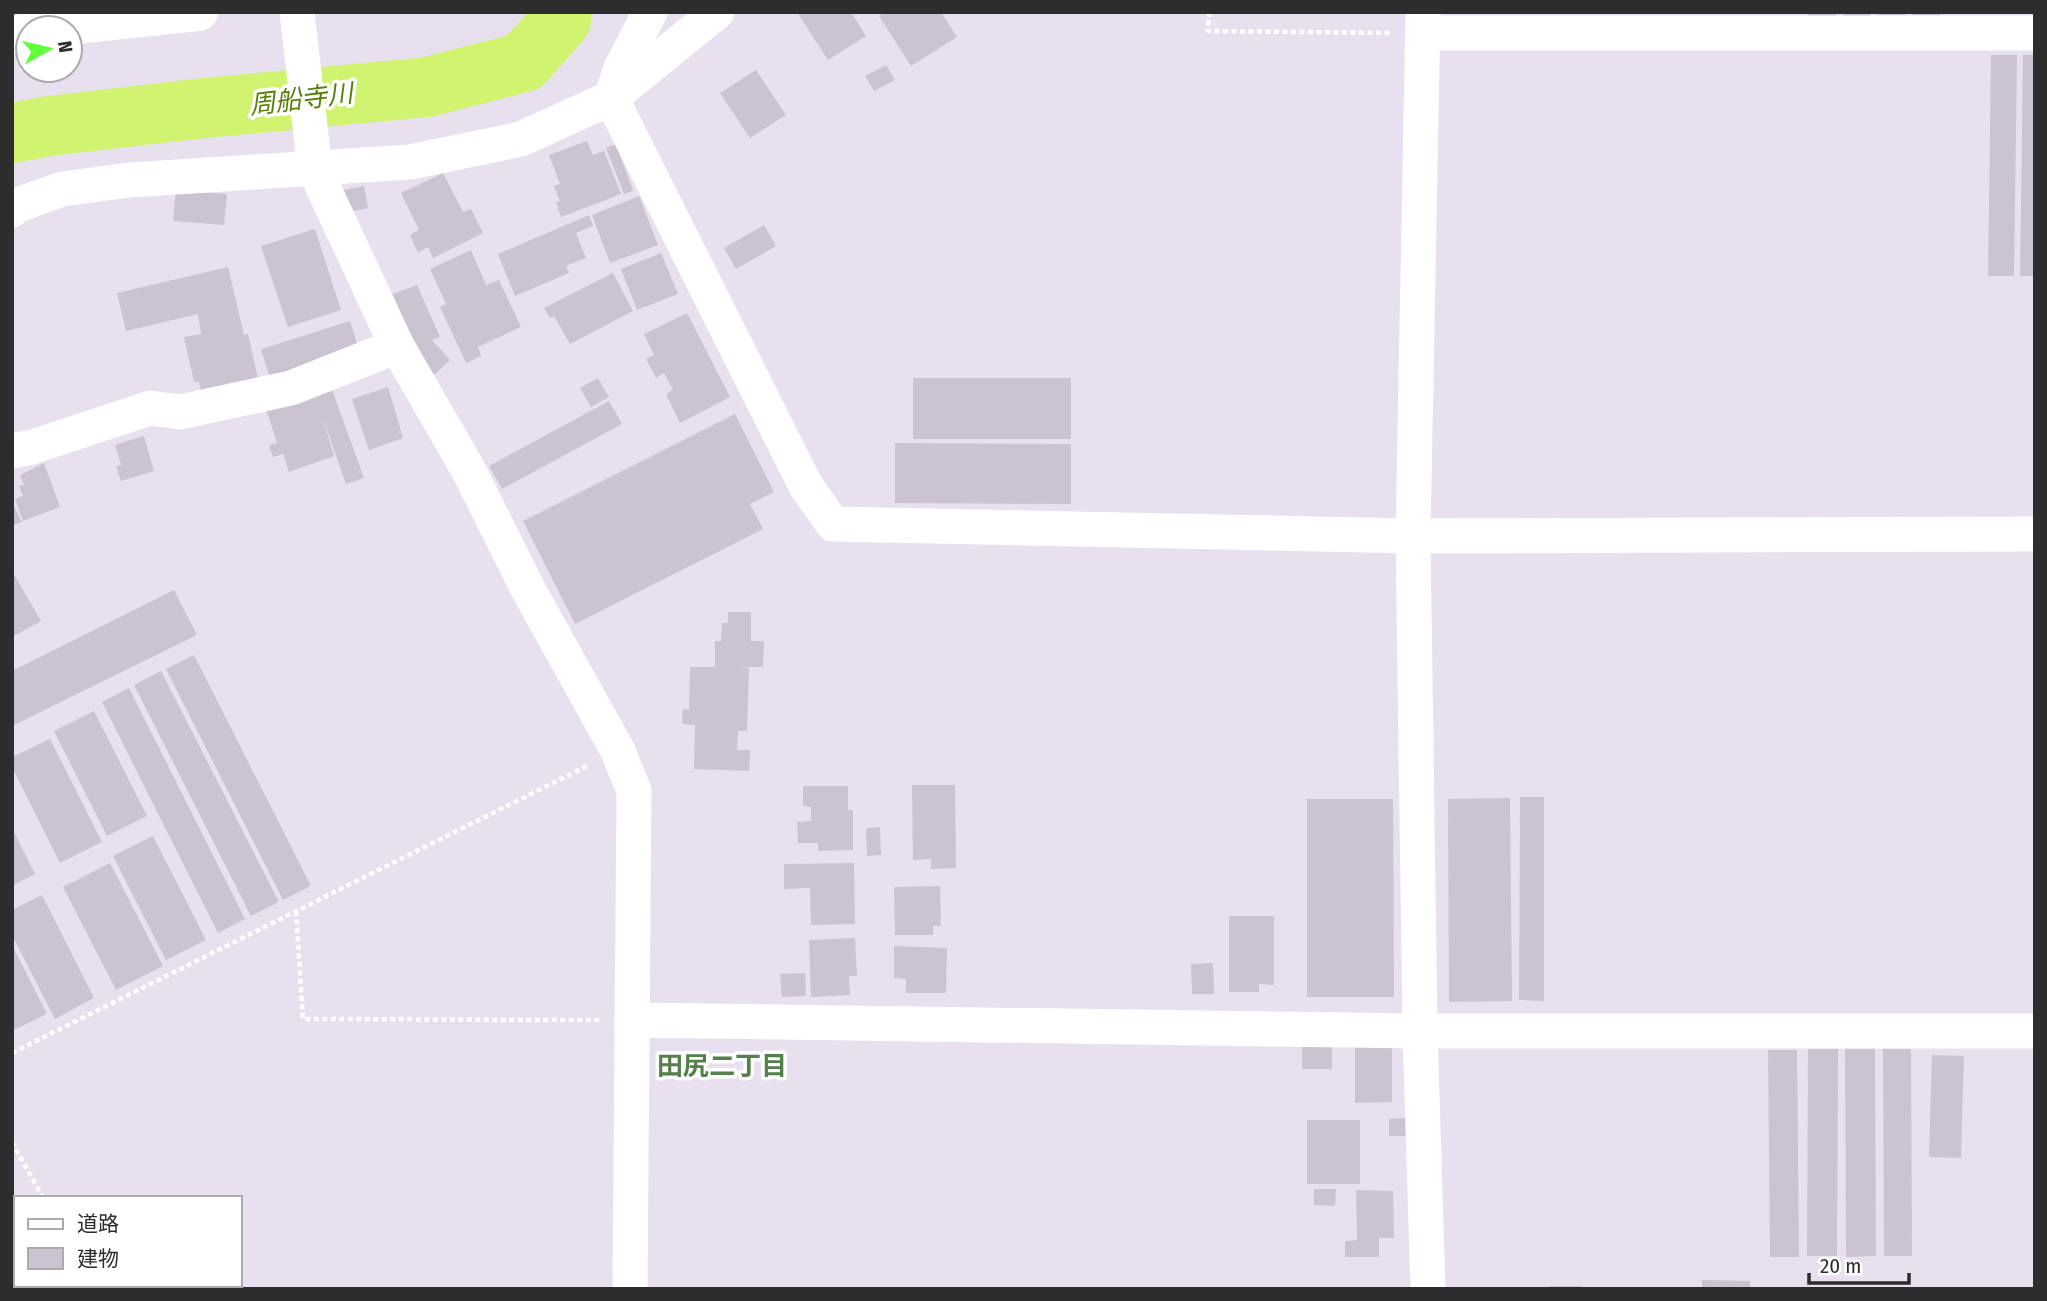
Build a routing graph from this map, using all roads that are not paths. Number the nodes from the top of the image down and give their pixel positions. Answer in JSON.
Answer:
{"nodes":[{"id":1,"x":199,"y":12,"type":"edge"},
{"id":2,"x":297,"y":12,"type":"edge"},
{"id":3,"x":650,"y":12,"type":"edge"},
{"id":4,"x":717,"y":12,"type":"edge"},
{"id":5,"x":1423,"y":23,"type":"edge"},
{"id":6,"x":84,"y":24,"type":"edge"},
{"id":7,"x":2035,"y":33,"type":"edge"},
{"id":8,"x":611,"y":98,"type":"junction"},
{"id":9,"x":315,"y":170,"type":"junction"},
{"id":10,"x":12,"y":210,"type":"edge"},
{"id":11,"x":397,"y":346,"type":"junction"},
{"id":12,"x":12,"y":451,"type":"edge"},
{"id":13,"x":2035,"y":534,"type":"edge"},
{"id":14,"x":1413,"y":536,"type":"junction"},
{"id":15,"x":633,"y":1020,"type":"junction"},
{"id":16,"x":1420,"y":1031,"type":"junction"},
{"id":17,"x":2035,"y":1031,"type":"edge"},
{"id":18,"x":630,"y":1289,"type":"edge"},
{"id":19,"x":1428,"y":1289,"type":"edge"}],
"edges":[{"from":1,"to":6,"type":"street"},
{"from":2,"to":9,"type":"street"},
{"from":3,"to":8,"type":"street"},
{"from":4,"to":8,"type":"street"},
{"from":5,"to":7,"type":"street"},
{"from":5,"to":14,"type":"street"},
{"from":8,"to":9,"type":"street"},
{"from":8,"to":14,"type":"street"},
{"from":9,"to":10,"type":"street"},
{"from":9,"to":11,"type":"street"},
{"from":11,"to":12,"type":"street"},
{"from":11,"to":15,"type":"street"},
{"from":13,"to":14,"type":"street"},
{"from":14,"to":16,"type":"street"},
{"from":15,"to":16,"type":"street"},
{"from":15,"to":18,"type":"street"},
{"from":16,"to":17,"type":"street"},
{"from":16,"to":19,"type":"street"}]}
